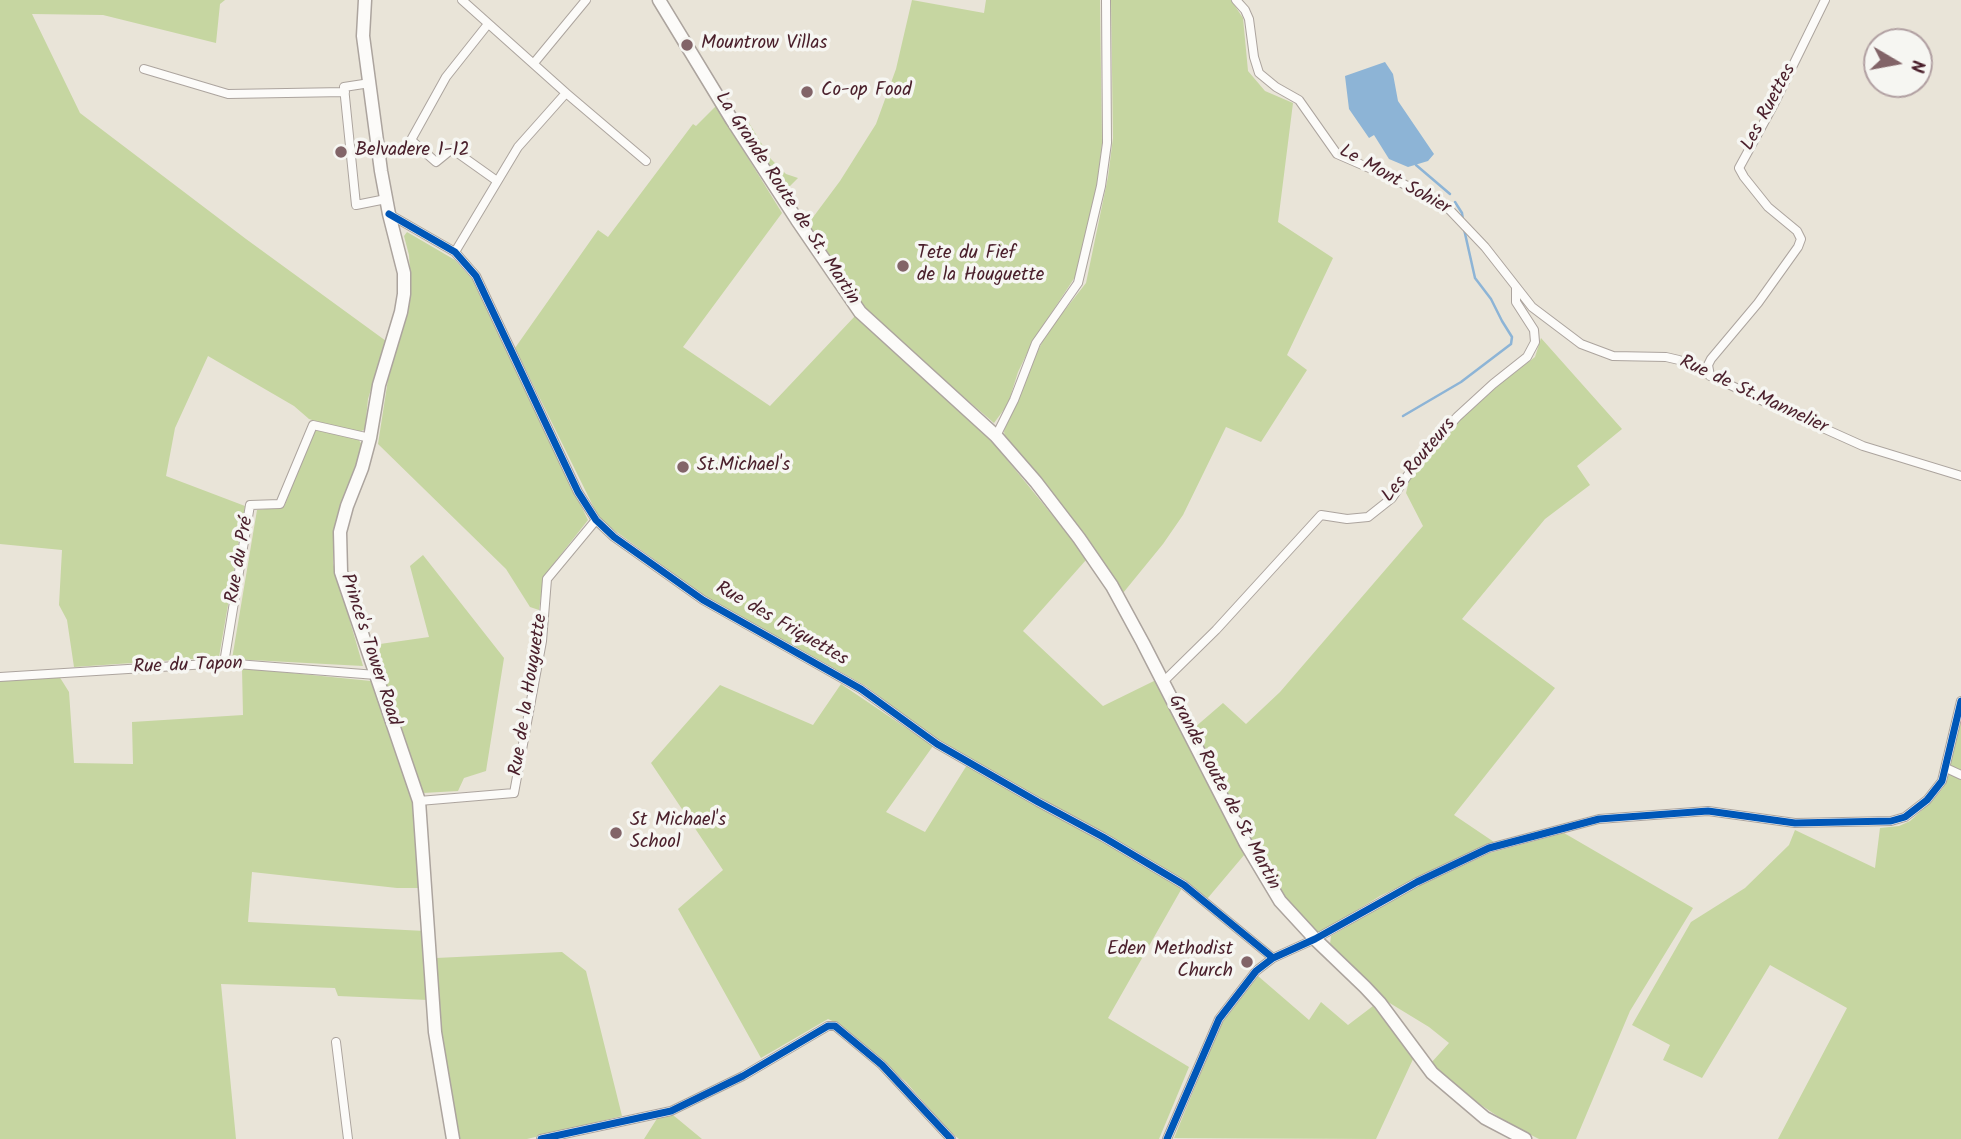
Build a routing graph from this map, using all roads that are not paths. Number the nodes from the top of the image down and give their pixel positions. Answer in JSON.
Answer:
{"nodes":[{"id":1,"x":365,"y":0,"type":"edge"},
{"id":2,"x":586,"y":0,"type":"edge"},
{"id":3,"x":659,"y":0,"type":"edge"},
{"id":4,"x":1105,"y":0,"type":"edge"},
{"id":5,"x":1236,"y":0,"type":"edge"},
{"id":6,"x":1825,"y":0,"type":"edge"},
{"id":7,"x":467,"y":1,"type":"edge"},
{"id":8,"x":488,"y":24,"type":"junction"},
{"id":9,"x":534,"y":63,"type":"junction"},
{"id":10,"x":144,"y":69,"type":"dead end"},
{"id":11,"x":370,"y":83,"type":"junction"},
{"id":12,"x":345,"y":92,"type":"junction"},
{"id":13,"x":566,"y":93,"type":"junction"},
{"id":14,"x":373,"y":149,"type":"dead end"},
{"id":15,"x":351,"y":154,"type":"junction"},
{"id":16,"x":646,"y":161,"type":"dead end"},
{"id":17,"x":497,"y":181,"type":"junction"},
{"id":18,"x":386,"y":199,"type":"junction"},
{"id":19,"x":389,"y":214,"type":"junction"},
{"id":20,"x":1466,"y":226,"type":"joint"},
{"id":21,"x":455,"y":252,"type":"junction"},
{"id":22,"x":1516,"y":288,"type":"junction"},
{"id":23,"x":1710,"y":376,"type":"junction"},
{"id":24,"x":996,"y":436,"type":"junction"},
{"id":25,"x":370,"y":438,"type":"junction"},
{"id":26,"x":1961,"y":476,"type":"edge"},
{"id":27,"x":596,"y":520,"type":"junction"},
{"id":28,"x":224,"y":663,"type":"junction"},
{"id":29,"x":376,"y":675,"type":"junction"},
{"id":30,"x":0,"y":677,"type":"edge"},
{"id":31,"x":1164,"y":681,"type":"junction"},
{"id":32,"x":1961,"y":701,"type":"edge"},
{"id":33,"x":1946,"y":768,"type":"junction"},
{"id":34,"x":1961,"y":775,"type":"edge"},
{"id":35,"x":419,"y":801,"type":"junction"},
{"id":36,"x":1315,"y":939,"type":"junction"},
{"id":37,"x":1273,"y":958,"type":"junction"},
{"id":38,"x":336,"y":1042,"type":"dead end"},
{"id":39,"x":348,"y":1139,"type":"edge"},
{"id":40,"x":453,"y":1139,"type":"edge"},
{"id":41,"x":541,"y":1139,"type":"edge"},
{"id":42,"x":951,"y":1139,"type":"edge"},
{"id":43,"x":1167,"y":1139,"type":"edge"},
{"id":44,"x":1525,"y":1139,"type":"edge"}],
"edges":[{"from":1,"to":11,"type":"main road","name":"Prince's Tower Road"},
{"from":2,"to":9,"type":"street"},
{"from":3,"to":24,"type":"main road","name":"La Grande Route de St. Martin"},
{"from":4,"to":24,"type":"street"},
{"from":5,"to":20,"type":"street","name":"Le Mont Sohier"},
{"from":6,"to":23,"type":"street","name":"Les Ruettes"},
{"from":7,"to":8,"type":"street"},
{"from":8,"to":9,"type":"street"},
{"from":8,"to":17,"type":"street"},
{"from":9,"to":13,"type":"street"},
{"from":10,"to":12,"type":"street"},
{"from":11,"to":12,"type":"street"},
{"from":11,"to":18,"type":"main road","name":"Prince's Tower Road"},
{"from":12,"to":15,"type":"street"},
{"from":13,"to":16,"type":"street"},
{"from":13,"to":17,"type":"street"},
{"from":14,"to":15,"type":"street"},
{"from":15,"to":18,"type":"street"},
{"from":17,"to":21,"type":"street"},
{"from":18,"to":19,"type":"main road","name":"Prince's Tower Road"},
{"from":19,"to":21,"type":"street","name":"Rue des Friquettes"},
{"from":19,"to":25,"type":"main road","name":"Prince's Tower Road"},
{"from":20,"to":22,"type":"street","name":"Rue de St.Mannelier"},
{"from":21,"to":27,"type":"street","name":"Rue des Friquettes"},
{"from":22,"to":23,"type":"street","name":"Rue de St.Mannelier"},
{"from":22,"to":31,"type":"street","name":"Les Routeurs"},
{"from":23,"to":26,"type":"street","name":"Rue de St.Mannelier"},
{"from":24,"to":31,"type":"main road","name":"Grande Route de St Martin"},
{"from":25,"to":28,"type":"street","name":"Rue du Pré"},
{"from":25,"to":29,"type":"main road","name":"Prince's Tower Road"},
{"from":27,"to":35,"type":"street","name":"Rue de la Houguette"},
{"from":27,"to":37,"type":"street","name":"Rue des Friquettes"},
{"from":28,"to":29,"type":"street","name":"Rue du Tapon"},
{"from":28,"to":30,"type":"street","name":"Rue du Tapon"},
{"from":29,"to":35,"type":"main road","name":"Prince's Tower Road"},
{"from":31,"to":36,"type":"main road","name":"Grande Route de St Martin"},
{"from":32,"to":33,"type":"street"},
{"from":33,"to":34,"type":"street"},
{"from":33,"to":36,"type":"street"},
{"from":35,"to":40,"type":"main road","name":"Prince's Tower Road"},
{"from":36,"to":37,"type":"street"},
{"from":36,"to":44,"type":"main road","name":"Grande Route de St Martin"},
{"from":37,"to":43,"type":"street"},
{"from":38,"to":39,"type":"street"},
{"from":41,"to":42,"type":"street"}]}
